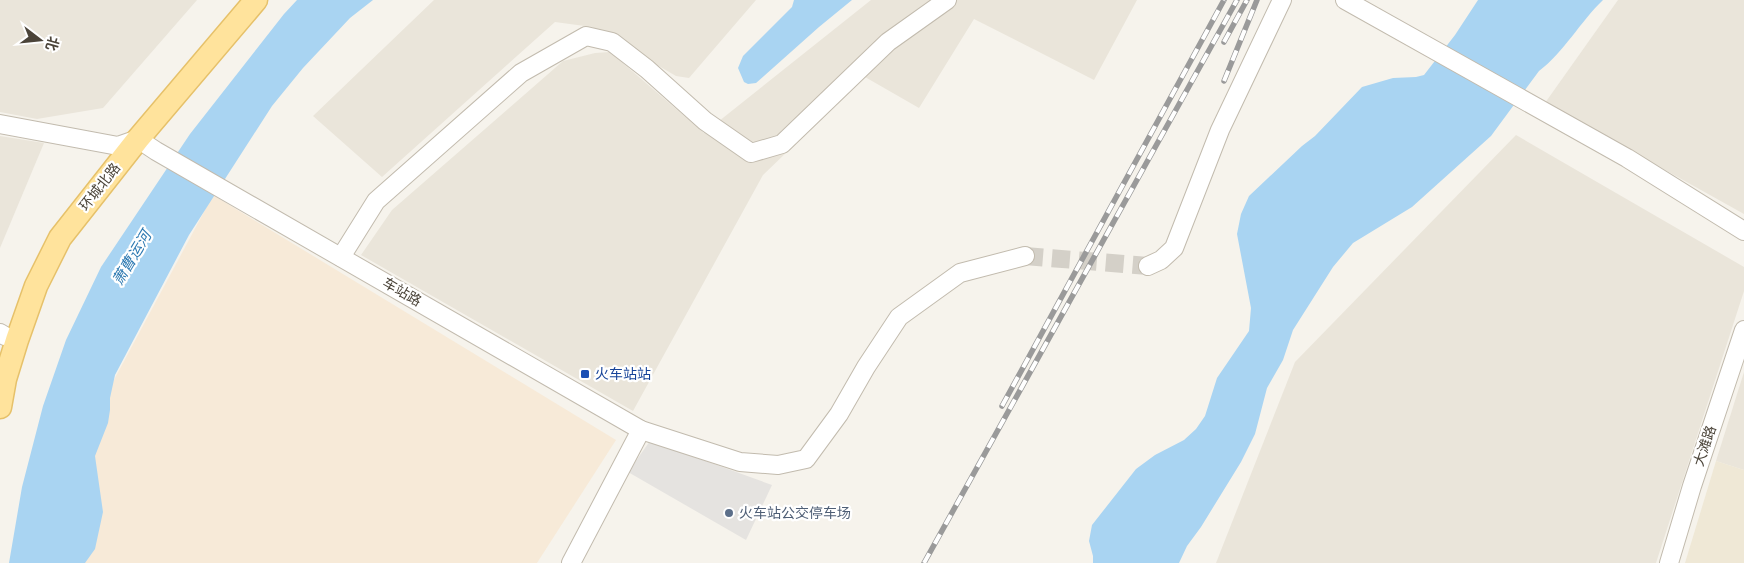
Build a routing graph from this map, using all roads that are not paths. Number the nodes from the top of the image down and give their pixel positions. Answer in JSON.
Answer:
{"nodes":[{"id":1,"x":246,"y":0,"type":"edge"},
{"id":2,"x":256,"y":0,"type":"edge"},
{"id":3,"x":947,"y":0,"type":"edge"},
{"id":4,"x":1282,"y":0,"type":"edge"},
{"id":5,"x":1346,"y":0,"type":"edge"},
{"id":6,"x":0,"y":124,"type":"edge"},
{"id":7,"x":137,"y":145,"type":"junction"},
{"id":8,"x":1744,"y":231,"type":"edge"},
{"id":9,"x":1025,"y":256,"type":"tunnel mouth"},
{"id":10,"x":341,"y":257,"type":"junction"},
{"id":11,"x":1148,"y":266,"type":"tunnel mouth"},
{"id":12,"x":1744,"y":330,"type":"edge"},
{"id":13,"x":3,"y":335,"type":"edge"},
{"id":14,"x":0,"y":358,"type":"edge"},
{"id":15,"x":0,"y":407,"type":"edge"},
{"id":16,"x":641,"y":430,"type":"junction"},
{"id":17,"x":571,"y":563,"type":"edge"},
{"id":18,"x":1669,"y":563,"type":"edge"}],
"edges":[{"from":1,"to":7,"type":"main road","name":"环城北路"},
{"from":2,"to":7,"type":"main road","name":"环城北路"},
{"from":3,"to":10,"type":"street"},
{"from":4,"to":11,"type":"street"},
{"from":5,"to":8,"type":"street"},
{"from":6,"to":7,"type":"street","name":"车站路"},
{"from":7,"to":10,"type":"street","name":"车站路"},
{"from":7,"to":13,"type":"main road","name":"环城北路"},
{"from":7,"to":15,"type":"main road","name":"环城北路"},
{"from":9,"to":16,"type":"street","name":"车站路"},
{"from":10,"to":16,"type":"street","name":"车站路"},
{"from":12,"to":18,"type":"street","name":"大滩路"},
{"from":13,"to":14,"type":"main road","name":"环城北路"},
{"from":16,"to":17,"type":"street"}]}
